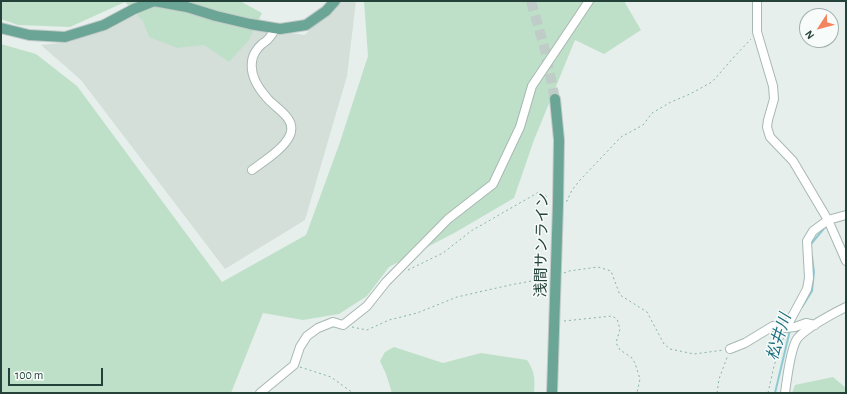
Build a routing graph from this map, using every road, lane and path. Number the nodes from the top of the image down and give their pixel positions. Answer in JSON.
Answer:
{"nodes":[{"id":1,"x":335,"y":1,"type":"edge"},
{"id":2,"x":589,"y":1,"type":"edge"},
{"id":3,"x":757,"y":1,"type":"edge"},
{"id":4,"x":1,"y":28,"type":"edge"},
{"id":5,"x":276,"y":28,"type":"junction"},
{"id":6,"x":758,"y":32,"type":"junction"},
{"id":7,"x":555,"y":99,"type":"tunnel mouth"},
{"id":8,"x":252,"y":170,"type":"dead end"},
{"id":9,"x":558,"y":204,"type":"junction"},
{"id":10,"x":846,"y":215,"type":"edge"},
{"id":11,"x":828,"y":220,"type":"junction"},
{"id":12,"x":846,"y":261,"type":"edge"},
{"id":13,"x":408,"y":271,"type":"dead end"},
{"id":14,"x":557,"y":277,"type":"junction"},
{"id":15,"x":846,"y":307,"type":"edge"},
{"id":16,"x":555,"y":321,"type":"junction"},
{"id":17,"x":815,"y":325,"type":"junction"},
{"id":18,"x":343,"y":326,"type":"junction"},
{"id":19,"x":786,"y":328,"type":"junction"},
{"id":20,"x":730,"y":349,"type":"junction"},
{"id":21,"x":294,"y":365,"type":"junction"},
{"id":22,"x":260,"y":393,"type":"edge"},
{"id":23,"x":353,"y":393,"type":"edge"},
{"id":24,"x":552,"y":393,"type":"edge"},
{"id":25,"x":638,"y":393,"type":"edge"},
{"id":26,"x":717,"y":393,"type":"edge"},
{"id":27,"x":768,"y":393,"type":"edge"},
{"id":28,"x":785,"y":393,"type":"edge"}],
"edges":[{"from":1,"to":5,"type":"main road"},
{"from":2,"to":18,"type":"street"},
{"from":3,"to":6,"type":"street"},
{"from":4,"to":5,"type":"main road"},
{"from":5,"to":8,"type":"street"},
{"from":6,"to":9,"type":"path"},
{"from":6,"to":11,"type":"street"},
{"from":7,"to":9,"type":"main road","name":"浅間サンライン"},
{"from":9,"to":13,"type":"path"},
{"from":9,"to":14,"type":"main road","name":"浅間サンライン"},
{"from":10,"to":11,"type":"street"},
{"from":11,"to":12,"type":"street"},
{"from":11,"to":19,"type":"street"},
{"from":14,"to":16,"type":"main road","name":"浅間サンライン"},
{"from":14,"to":18,"type":"path"},
{"from":14,"to":20,"type":"path"},
{"from":15,"to":17,"type":"street"},
{"from":16,"to":24,"type":"main road","name":"浅間サンライン"},
{"from":16,"to":25,"type":"path"},
{"from":17,"to":19,"type":"street"},
{"from":17,"to":28,"type":"street"},
{"from":18,"to":21,"type":"street"},
{"from":19,"to":20,"type":"street"},
{"from":19,"to":27,"type":"path"},
{"from":20,"to":26,"type":"path"},
{"from":21,"to":22,"type":"street"},
{"from":21,"to":23,"type":"path"}]}
